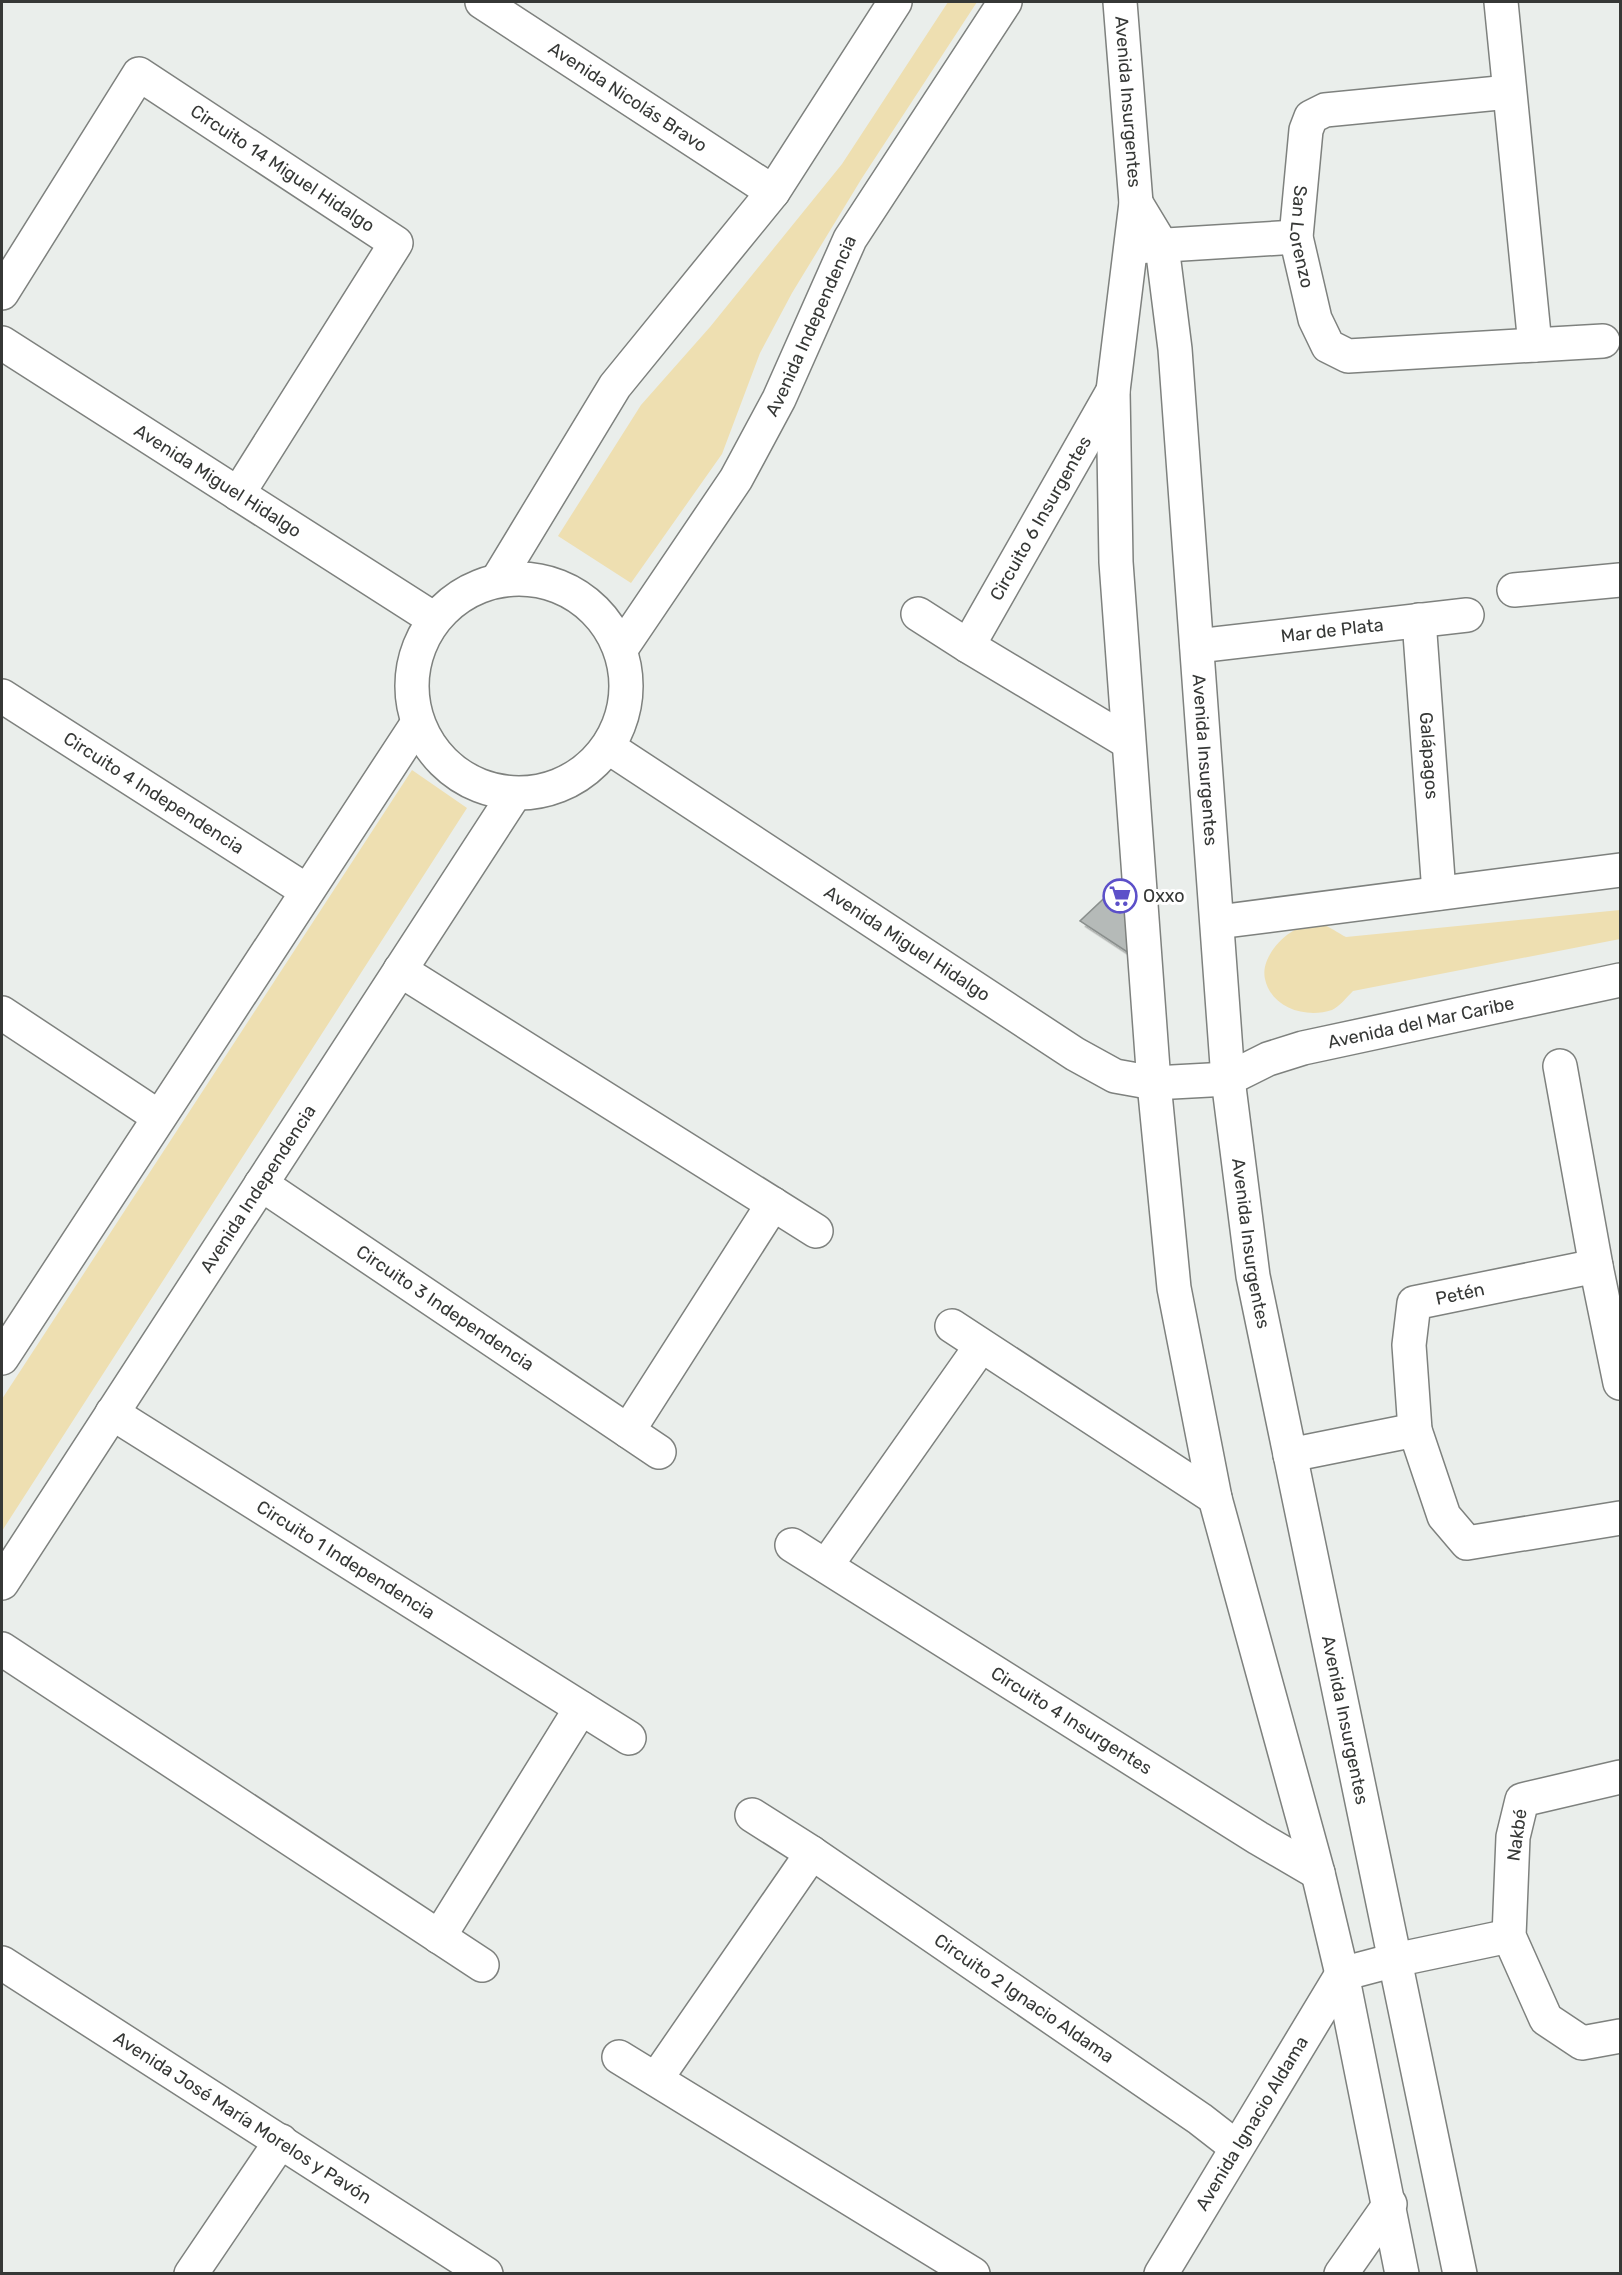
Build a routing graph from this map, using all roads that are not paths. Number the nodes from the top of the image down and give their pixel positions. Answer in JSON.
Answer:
{"nodes":[{"id":1,"x":482,"y":2,"type":"edge"},
{"id":2,"x":895,"y":2,"type":"edge"},
{"id":3,"x":1005,"y":2,"type":"edge"},
{"id":4,"x":1120,"y":2,"type":"edge"},
{"id":5,"x":1501,"y":2,"type":"edge"},
{"id":6,"x":1509,"y":92,"type":"junction"},
{"id":7,"x":773,"y":192,"type":"junction"},
{"id":8,"x":1136,"y":203,"type":"junction"},
{"id":9,"x":1296,"y":237,"type":"junction"},
{"id":10,"x":1162,"y":246,"type":"junction"},
{"id":11,"x":1130,"y":248,"type":"junction"},
{"id":12,"x":2,"y":293,"type":"edge"},
{"id":13,"x":1603,"y":342,"type":"dead end"},
{"id":14,"x":2,"y":343,"type":"edge"},
{"id":15,"x":1535,"y":345,"type":"junction"},
{"id":16,"x":1113,"y":391,"type":"junction"},
{"id":17,"x":238,"y":494,"type":"junction"},
{"id":18,"x":498,"y":579,"type":"junction"},
{"id":19,"x":1620,"y":580,"type":"edge"},
{"id":20,"x":1514,"y":590,"type":"dead end"},
{"id":21,"x":918,"y":614,"type":"dead end"},
{"id":22,"x":1467,"y":615,"type":"dead end"},
{"id":23,"x":434,"y":619,"type":"junction"},
{"id":24,"x":1419,"y":620,"type":"junction"},
{"id":25,"x":968,"y":646,"type":"junction"},
{"id":26,"x":1197,"y":646,"type":"junction"},
{"id":27,"x":621,"y":649,"type":"junction"},
{"id":28,"x":2,"y":696,"type":"edge"},
{"id":29,"x":417,"y":724,"type":"junction"},
{"id":30,"x":1128,"y":742,"type":"junction"},
{"id":31,"x":608,"y":747,"type":"junction"},
{"id":32,"x":514,"y":795,"type":"junction"},
{"id":33,"x":1620,"y":870,"type":"edge"},
{"id":34,"x":307,"y":891,"type":"junction"},
{"id":35,"x":1439,"y":893,"type":"junction"},
{"id":36,"x":1218,"y":922,"type":"junction"},
{"id":37,"x":400,"y":970,"type":"junction"},
{"id":38,"x":1620,"y":980,"type":"edge"},
{"id":39,"x":2,"y":1013,"type":"edge"},
{"id":40,"x":1560,"y":1066,"type":"dead end"},
{"id":41,"x":1228,"y":1079,"type":"junction"},
{"id":42,"x":1154,"y":1083,"type":"junction"},
{"id":43,"x":159,"y":1117,"type":"junction"},
{"id":44,"x":261,"y":1184,"type":"junction"},
{"id":45,"x":773,"y":1204,"type":"junction"},
{"id":46,"x":816,"y":1231,"type":"dead end"},
{"id":47,"x":1596,"y":1266,"type":"junction"},
{"id":48,"x":952,"y":1326,"type":"dead end"},
{"id":49,"x":6,"y":1339,"type":"edge"},
{"id":50,"x":981,"y":1346,"type":"junction"},
{"id":51,"x":1620,"y":1383,"type":"edge"},
{"id":52,"x":112,"y":1413,"type":"junction"},
{"id":53,"x":1415,"y":1430,"type":"junction"},
{"id":54,"x":628,"y":1431,"type":"junction"},
{"id":55,"x":659,"y":1452,"type":"dead end"},
{"id":56,"x":1290,"y":1455,"type":"junction"},
{"id":57,"x":1215,"y":1498,"type":"junction"},
{"id":58,"x":1620,"y":1518,"type":"edge"},
{"id":59,"x":792,"y":1545,"type":"dead end"},
{"id":60,"x":826,"y":1566,"type":"junction"},
{"id":61,"x":2,"y":1583,"type":"edge"},
{"id":62,"x":2,"y":1649,"type":"edge"},
{"id":63,"x":581,"y":1708,"type":"junction"},
{"id":64,"x":629,"y":1738,"type":"dead end"},
{"id":65,"x":1620,"y":1777,"type":"edge"},
{"id":66,"x":752,"y":1815,"type":"dead end"},
{"id":67,"x":812,"y":1853,"type":"junction"},
{"id":68,"x":1318,"y":1873,"type":"junction"},
{"id":69,"x":1509,"y":1936,"type":"junction"},
{"id":70,"x":438,"y":1937,"type":"junction"},
{"id":71,"x":1395,"y":1960,"type":"junction"},
{"id":72,"x":2,"y":1963,"type":"edge"},
{"id":73,"x":483,"y":1965,"type":"dead end"},
{"id":74,"x":1342,"y":1974,"type":"junction"},
{"id":75,"x":1620,"y":2036,"type":"edge"},
{"id":76,"x":620,"y":2057,"type":"dead end"},
{"id":77,"x":656,"y":2079,"type":"junction"},
{"id":78,"x":281,"y":2141,"type":"junction"},
{"id":79,"x":1236,"y":2147,"type":"junction"},
{"id":80,"x":1390,"y":2204,"type":"junction"},
{"id":81,"x":191,"y":2274,"type":"edge"},
{"id":82,"x":486,"y":2274,"type":"edge"},
{"id":83,"x":973,"y":2274,"type":"edge"},
{"id":84,"x":1161,"y":2274,"type":"edge"},
{"id":85,"x":1341,"y":2274,"type":"edge"},
{"id":86,"x":1402,"y":2274,"type":"edge"},
{"id":87,"x":1460,"y":2274,"type":"edge"}],
"edges":[{"from":1,"to":7,"type":"street","name":"Avenida Nicolás Bravo"},
{"from":2,"to":7,"type":"street"},
{"from":3,"to":27,"type":"street","name":"Avenida Independencia"},
{"from":4,"to":8,"type":"street","name":"Avenida Insurgentes"},
{"from":5,"to":6,"type":"street"},
{"from":6,"to":9,"type":"street","name":"San Lorenzo"},
{"from":6,"to":15,"type":"street"},
{"from":7,"to":18,"type":"street"},
{"from":8,"to":10,"type":"street","name":"Avenida Insurgentes"},
{"from":8,"to":11,"type":"street","name":"Avenida Insurgentes"},
{"from":9,"to":10,"type":"street"},
{"from":9,"to":15,"type":"street","name":"San Lorenzo"},
{"from":10,"to":11,"type":"street"},
{"from":10,"to":26,"type":"street","name":"Avenida Insurgentes"},
{"from":11,"to":16,"type":"street","name":"Avenida Insurgentes"},
{"from":12,"to":17,"type":"street","name":"Circuito 14 Miguel Hidalgo"},
{"from":13,"to":15,"type":"street","name":"San Lorenzo"},
{"from":14,"to":17,"type":"street","name":"Avenida Miguel Hidalgo"},
{"from":16,"to":25,"type":"street","name":"Circuito 6 Insurgentes"},
{"from":16,"to":30,"type":"street","name":"Avenida Insurgentes"},
{"from":17,"to":23,"type":"street","name":"Avenida Miguel Hidalgo"},
{"from":18,"to":23,"type":"street"},
{"from":18,"to":27,"type":"street"},
{"from":19,"to":20,"type":"street"},
{"from":21,"to":25,"type":"street"},
{"from":22,"to":24,"type":"street","name":"Mar de Plata"},
{"from":23,"to":29,"type":"street"},
{"from":24,"to":26,"type":"street","name":"Mar de Plata"},
{"from":24,"to":35,"type":"street","name":"Galápagos"},
{"from":25,"to":30,"type":"street"},
{"from":26,"to":36,"type":"street","name":"Avenida Insurgentes"},
{"from":27,"to":31,"type":"street"},
{"from":28,"to":34,"type":"street","name":"Circuito 4 Independencia"},
{"from":29,"to":32,"type":"street"},
{"from":29,"to":34,"type":"street"},
{"from":30,"to":42,"type":"street","name":"Avenida Insurgentes"},
{"from":31,"to":32,"type":"street"},
{"from":31,"to":42,"type":"street","name":"Avenida Miguel Hidalgo"},
{"from":32,"to":37,"type":"street","name":"Avenida Independencia"},
{"from":33,"to":35,"type":"street"},
{"from":34,"to":43,"type":"street"},
{"from":35,"to":36,"type":"street"},
{"from":36,"to":41,"type":"street","name":"Avenida Insurgentes"},
{"from":37,"to":44,"type":"street","name":"Avenida Independencia"},
{"from":37,"to":45,"type":"street"},
{"from":38,"to":41,"type":"street","name":"Avenida del Mar Caribe"},
{"from":39,"to":43,"type":"street"},
{"from":40,"to":47,"type":"street"},
{"from":41,"to":42,"type":"street","name":"Avenida Miguel Hidalgo"},
{"from":41,"to":56,"type":"street","name":"Avenida Insurgentes"},
{"from":42,"to":57,"type":"street","name":"Avenida Insurgentes"},
{"from":43,"to":49,"type":"street"},
{"from":44,"to":52,"type":"street","name":"Avenida Independencia"},
{"from":44,"to":54,"type":"street","name":"Circuito 3 Independencia"},
{"from":45,"to":46,"type":"street"},
{"from":45,"to":54,"type":"street"},
{"from":47,"to":51,"type":"street"},
{"from":47,"to":53,"type":"street","name":"Petén"},
{"from":48,"to":50,"type":"street"},
{"from":50,"to":57,"type":"street"},
{"from":50,"to":60,"type":"street"},
{"from":52,"to":61,"type":"street","name":"Avenida Independencia"},
{"from":52,"to":63,"type":"street","name":"Circuito 1 Independencia"},
{"from":53,"to":56,"type":"street"},
{"from":53,"to":58,"type":"street","name":"Petén"},
{"from":54,"to":55,"type":"street","name":"Circuito 3 Independencia"},
{"from":56,"to":71,"type":"street","name":"Avenida Insurgentes"},
{"from":57,"to":68,"type":"street","name":"Avenida Insurgentes"},
{"from":59,"to":60,"type":"street","name":"Circuito 4 Insurgentes"},
{"from":60,"to":68,"type":"street","name":"Circuito 4 Insurgentes"},
{"from":62,"to":70,"type":"street"},
{"from":63,"to":64,"type":"street","name":"Circuito 1 Independencia"},
{"from":63,"to":70,"type":"street"},
{"from":65,"to":69,"type":"street","name":"Nakbé"},
{"from":66,"to":67,"type":"street","name":"Circuito 2 Ignacio Aldama"},
{"from":67,"to":77,"type":"street"},
{"from":67,"to":79,"type":"street","name":"Circuito 2 Ignacio Aldama"},
{"from":68,"to":74,"type":"street","name":"Avenida Insurgentes"},
{"from":69,"to":71,"type":"street"},
{"from":69,"to":75,"type":"street","name":"Nakbé"},
{"from":70,"to":73,"type":"street"},
{"from":71,"to":74,"type":"street"},
{"from":71,"to":87,"type":"street","name":"Avenida Insurgentes"},
{"from":72,"to":78,"type":"street","name":"Avenida José María Morelos y Pavón"},
{"from":74,"to":79,"type":"street","name":"Avenida Ignacio Aldama"},
{"from":74,"to":80,"type":"street","name":"Avenida Insurgentes"},
{"from":76,"to":77,"type":"street"},
{"from":77,"to":83,"type":"street"},
{"from":78,"to":81,"type":"street"},
{"from":78,"to":82,"type":"street","name":"Avenida José María Morelos y Pavón"},
{"from":79,"to":84,"type":"street","name":"Avenida Ignacio Aldama"},
{"from":80,"to":85,"type":"street"},
{"from":80,"to":86,"type":"street","name":"Avenida Insurgentes"}]}
